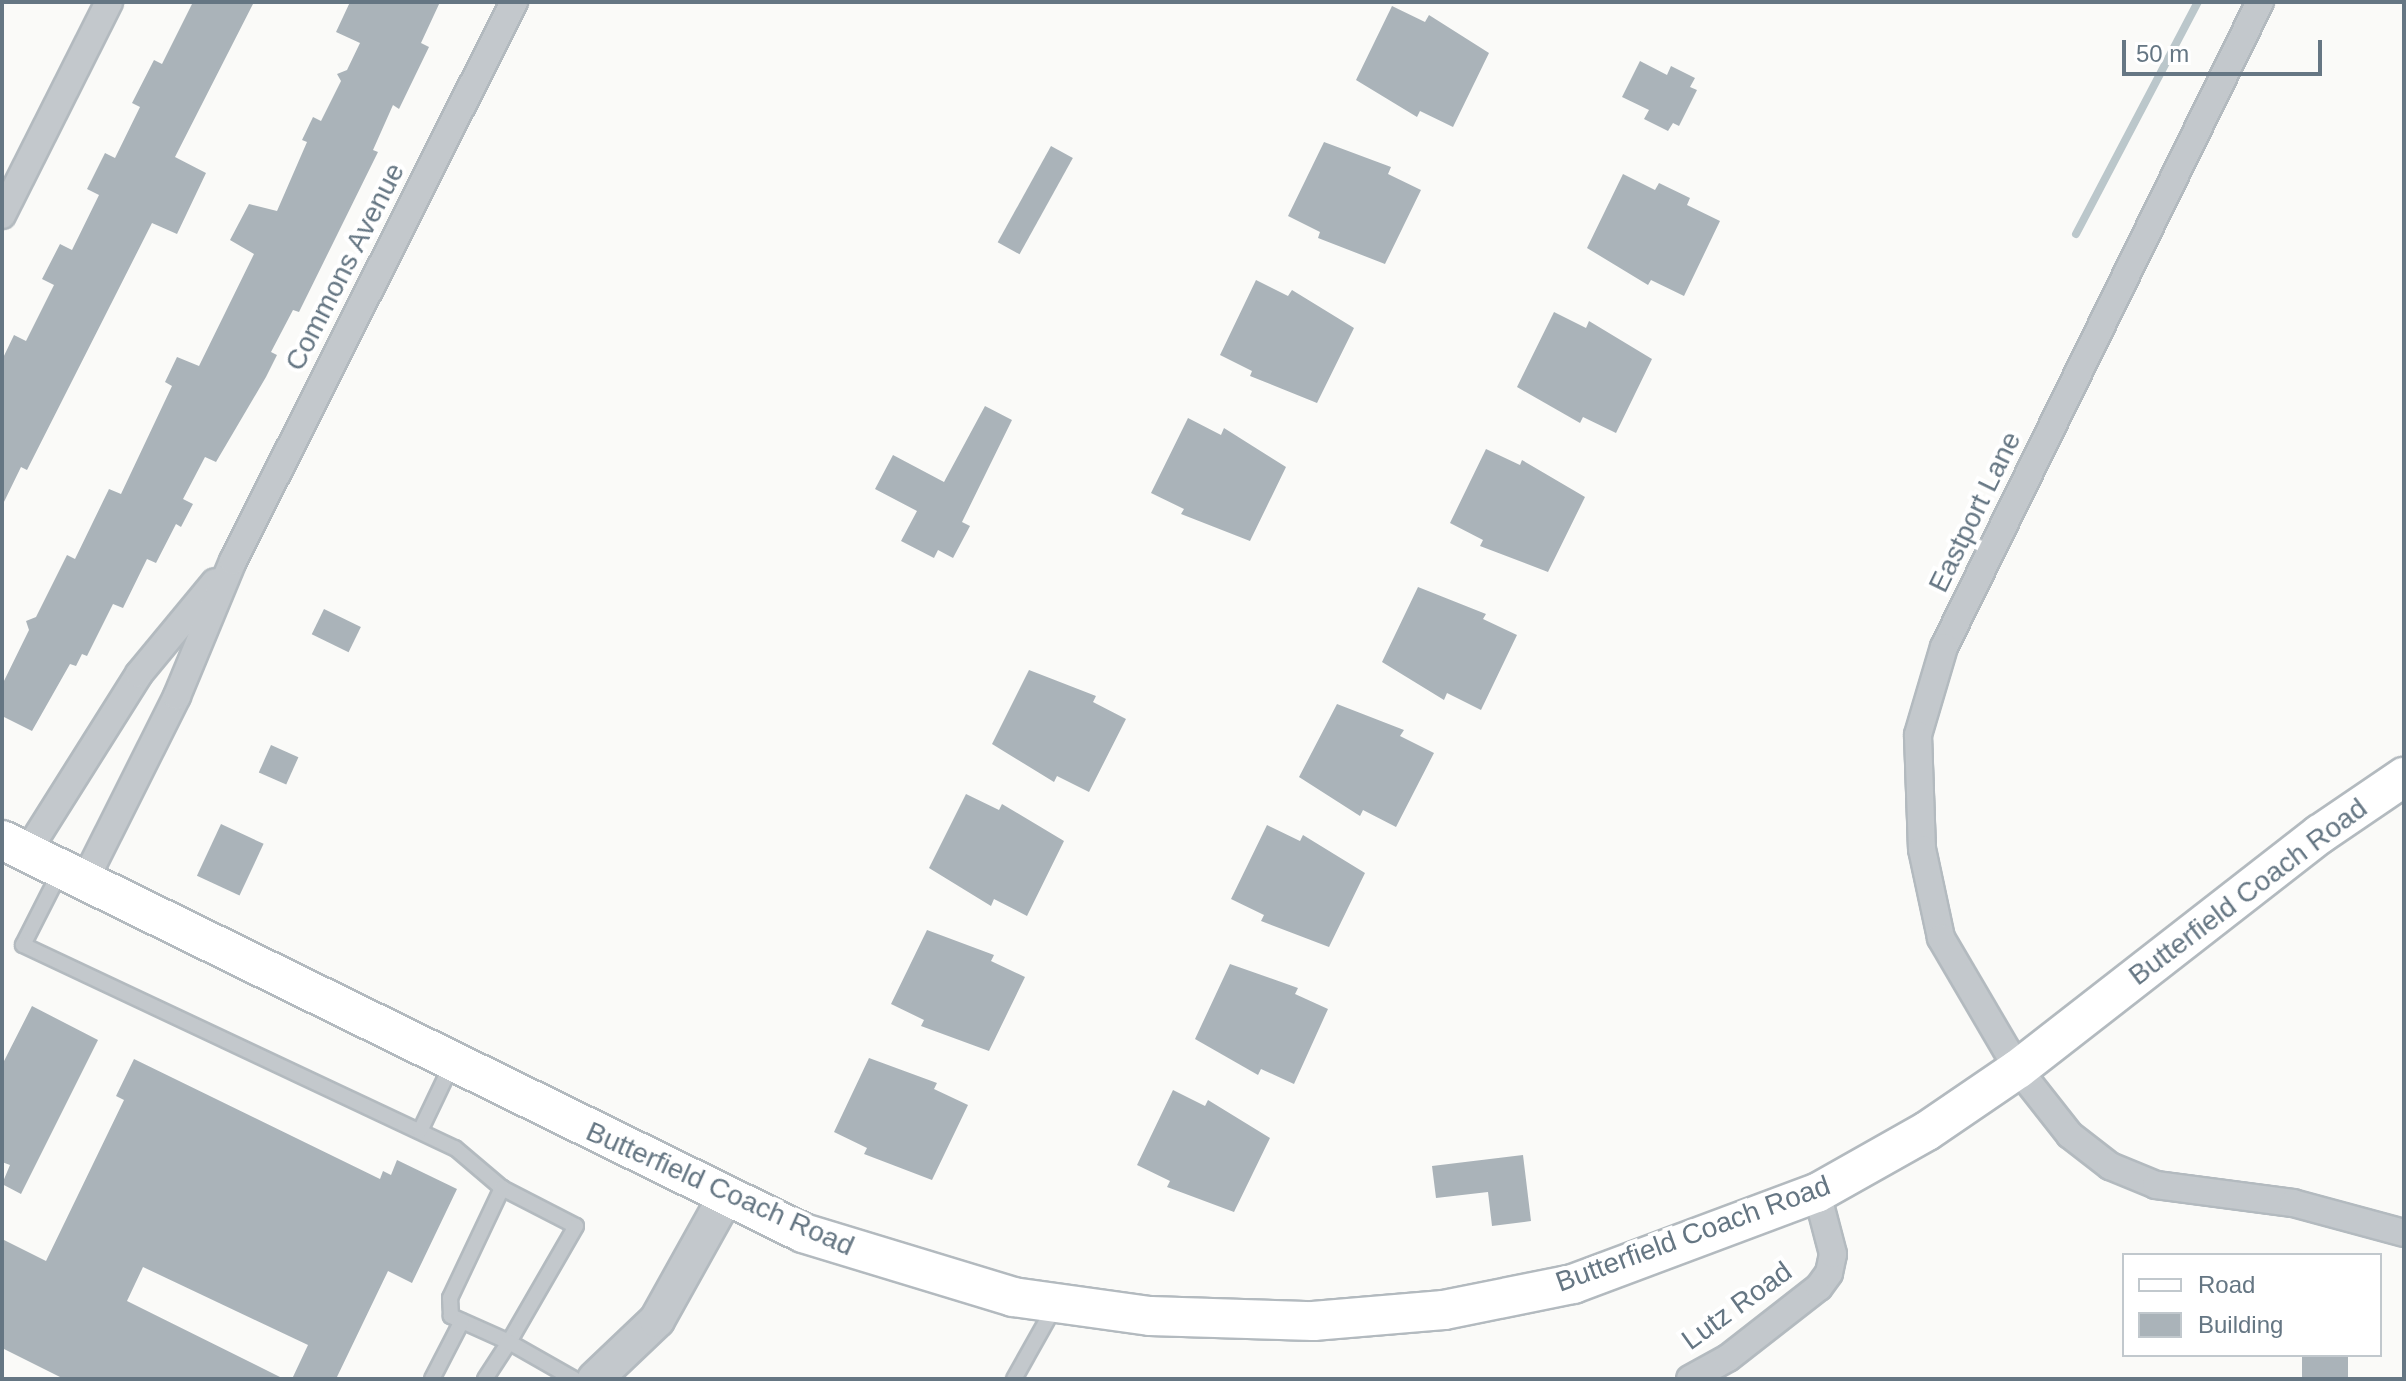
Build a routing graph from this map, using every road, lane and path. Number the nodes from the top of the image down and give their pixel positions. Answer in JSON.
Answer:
{"nodes":[{"id":1,"x":109,"y":2,"type":"edge"},
{"id":2,"x":514,"y":2,"type":"edge"},
{"id":3,"x":2260,"y":2,"type":"edge"},
{"id":4,"x":2,"y":215,"type":"edge"},
{"id":5,"x":233,"y":561,"type":"junction"},
{"id":6,"x":2404,"y":777,"type":"edge"},
{"id":7,"x":15,"y":846,"type":"edge"},
{"id":8,"x":72,"y":876,"type":"junction"},
{"id":9,"x":452,"y":1064,"type":"junction"},
{"id":10,"x":2018,"y":1069,"type":"junction"},
{"id":11,"x":420,"y":1131,"type":"junction"},
{"id":12,"x":502,"y":1188,"type":"junction"},
{"id":13,"x":1817,"y":1193,"type":"junction"},
{"id":14,"x":725,"y":1198,"type":"junction"},
{"id":15,"x":2404,"y":1233,"type":"edge"},
{"id":16,"x":1056,"y":1304,"type":"junction"},
{"id":17,"x":462,"y":1321,"type":"junction"},
{"id":18,"x":509,"y":1342,"type":"junction"},
{"id":19,"x":432,"y":1379,"type":"edge"},
{"id":20,"x":485,"y":1379,"type":"edge"},
{"id":21,"x":574,"y":1379,"type":"edge"},
{"id":22,"x":595,"y":1379,"type":"edge"},
{"id":23,"x":1014,"y":1379,"type":"edge"},
{"id":24,"x":1690,"y":1379,"type":"edge"}],
"edges":[{"from":1,"to":4,"type":"street"},
{"from":2,"to":5,"type":"street","name":"Commons Avenue"},
{"from":3,"to":10,"type":"street","name":"Eastport Lane"},
{"from":5,"to":7,"type":"street","name":"Commons Avenue"},
{"from":5,"to":8,"type":"street","name":"Commons Avenue"},
{"from":6,"to":10,"type":"main road","name":"Butterfield Coach Road"},
{"from":7,"to":8,"type":"main road","name":"Butterfield Coach Road"},
{"from":8,"to":9,"type":"main road","name":"Butterfield Coach Road"},
{"from":8,"to":11,"type":"lane"},
{"from":9,"to":11,"type":"lane"},
{"from":9,"to":14,"type":"main road","name":"Butterfield Coach Road"},
{"from":10,"to":13,"type":"main road","name":"Butterfield Coach Road"},
{"from":10,"to":15,"type":"street"},
{"from":11,"to":12,"type":"lane"},
{"from":12,"to":17,"type":"lane"},
{"from":12,"to":18,"type":"lane"},
{"from":13,"to":16,"type":"main road","name":"Butterfield Coach Road"},
{"from":13,"to":24,"type":"street","name":"Lutz Road"},
{"from":14,"to":16,"type":"main road","name":"Butterfield Coach Road"},
{"from":14,"to":22,"type":"street"},
{"from":16,"to":23,"type":"lane"},
{"from":17,"to":18,"type":"lane"},
{"from":17,"to":19,"type":"lane"},
{"from":18,"to":20,"type":"lane"},
{"from":18,"to":21,"type":"lane"}]}
